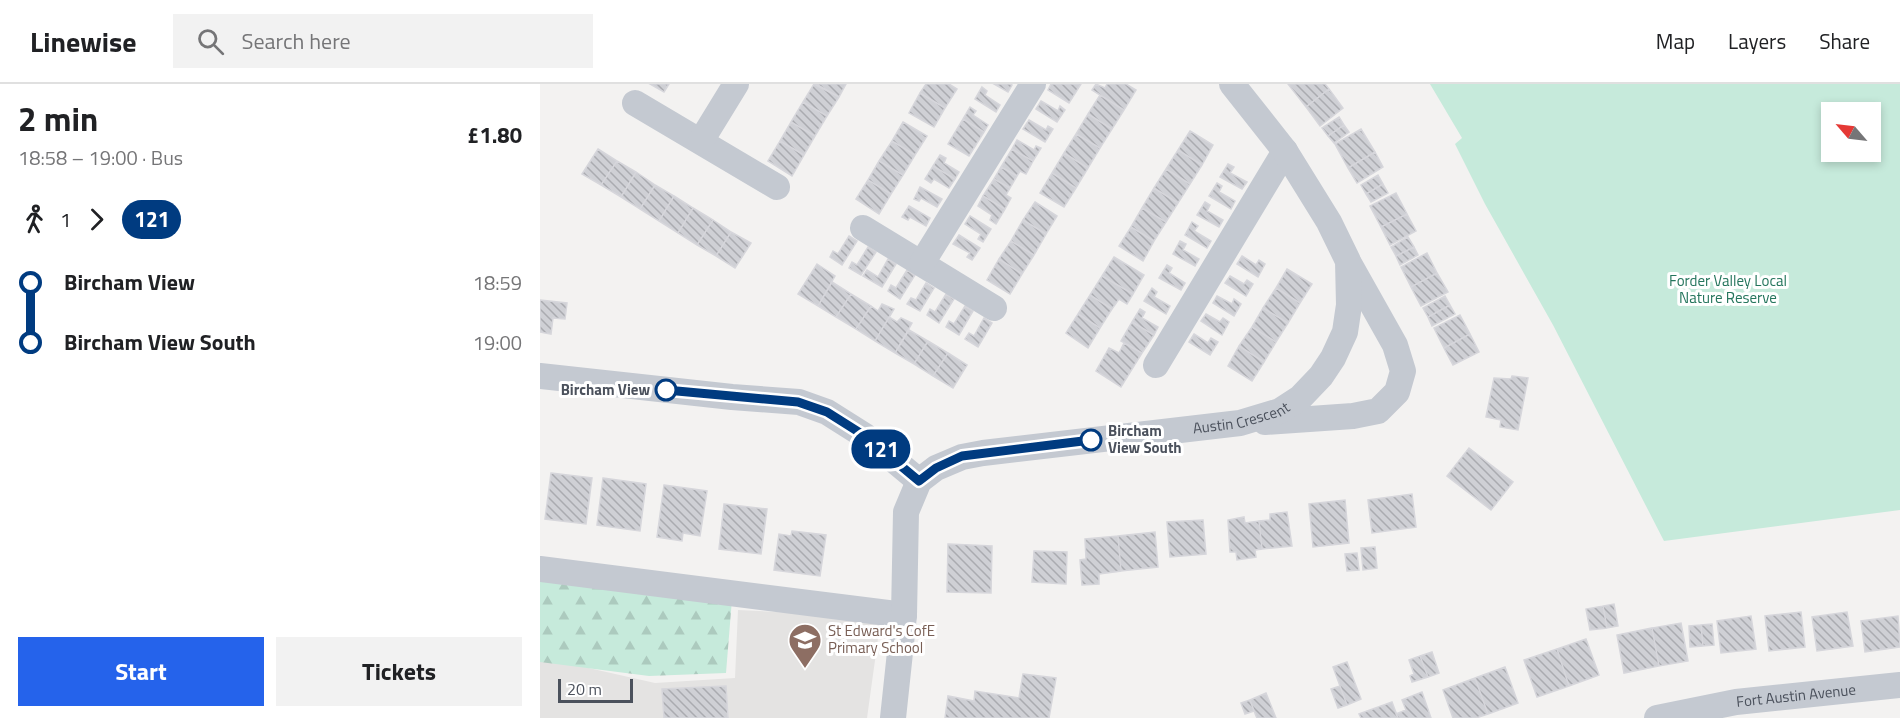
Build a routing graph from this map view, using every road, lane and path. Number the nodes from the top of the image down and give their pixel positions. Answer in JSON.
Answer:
{"nodes":[{"id":1,"x":736,"y":84,"type":"edge"},
{"id":2,"x":1032,"y":84,"type":"edge"},
{"id":3,"x":1232,"y":84,"type":"edge"},
{"id":4,"x":635,"y":103,"type":"dead end"},
{"id":5,"x":701,"y":141,"type":"junction"},
{"id":6,"x":1285,"y":151,"type":"junction"},
{"id":7,"x":777,"y":187,"type":"dead end"},
{"id":8,"x":863,"y":228,"type":"dead end"},
{"id":9,"x":1348,"y":261,"type":"junction"},
{"id":10,"x":922,"y":263,"type":"junction"},
{"id":11,"x":994,"y":308,"type":"dead end"},
{"id":12,"x":1156,"y":365,"type":"dead end"},
{"id":13,"x":540,"y":376,"type":"edge"},
{"id":14,"x":1240,"y":423,"type":"junction"},
{"id":15,"x":919,"y":481,"type":"junction"},
{"id":16,"x":540,"y":569,"type":"edge"},
{"id":17,"x":904,"y":615,"type":"junction"},
{"id":18,"x":1900,"y":685,"type":"edge"},
{"id":19,"x":892,"y":718,"type":"edge"},
{"id":20,"x":1657,"y":718,"type":"edge"}],
"edges":[{"from":1,"to":5,"type":"street"},
{"from":2,"to":10,"type":"street"},
{"from":3,"to":6,"type":"street","name":"Austin Crescent"},
{"from":4,"to":5,"type":"street"},
{"from":5,"to":7,"type":"street"},
{"from":6,"to":9,"type":"street","name":"Austin Crescent"},
{"from":6,"to":12,"type":"street"},
{"from":8,"to":10,"type":"street"},
{"from":9,"to":14,"type":"street","name":"Austin Crescent"},
{"from":9,"to":14,"type":"street"},
{"from":10,"to":11,"type":"street"},
{"from":13,"to":15,"type":"street"},
{"from":14,"to":15,"type":"street","name":"Austin Crescent"},
{"from":15,"to":17,"type":"street"},
{"from":16,"to":17,"type":"street"},
{"from":17,"to":19,"type":"street"},
{"from":18,"to":20,"type":"street","name":"Fort Austin Avenue"}]}
